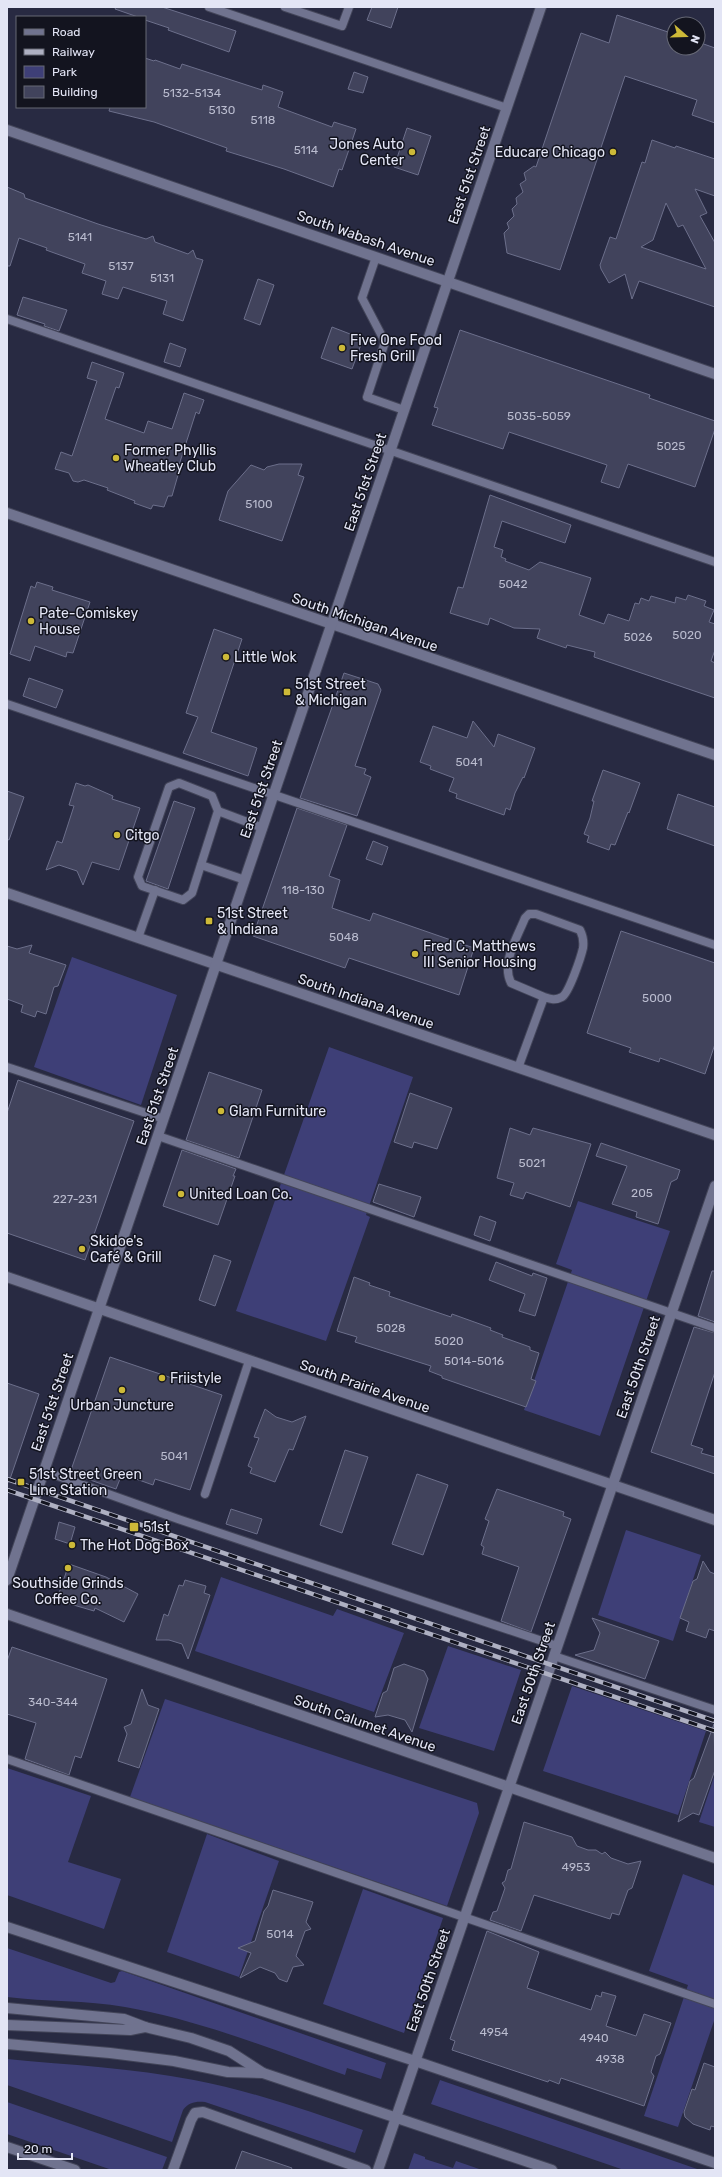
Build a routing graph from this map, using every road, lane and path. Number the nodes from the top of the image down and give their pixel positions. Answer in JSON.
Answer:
{"nodes":[{"id":1,"x":209,"y":7,"type":"edge"},
{"id":2,"x":286,"y":7,"type":"edge"},
{"id":3,"x":349,"y":7,"type":"edge"},
{"id":4,"x":541,"y":7,"type":"edge"},
{"id":5,"x":297,"y":9,"type":"edge"},
{"id":6,"x":507,"y":108,"type":"junction"},
{"id":7,"x":7,"y":130,"type":"edge"},
{"id":8,"x":376,"y":257,"type":"junction"},
{"id":9,"x":448,"y":281,"type":"junction"},
{"id":10,"x":7,"y":319,"type":"edge"},
{"id":11,"x":715,"y":374,"type":"edge"},
{"id":12,"x":404,"y":410,"type":"junction"},
{"id":13,"x":390,"y":451,"type":"junction"},
{"id":14,"x":7,"y":513,"type":"edge"},
{"id":15,"x":715,"y":562,"type":"edge"},
{"id":16,"x":332,"y":625,"type":"junction"},
{"id":17,"x":7,"y":704,"type":"edge"},
{"id":18,"x":715,"y":755,"type":"edge"},
{"id":19,"x":273,"y":796,"type":"junction"},
{"id":20,"x":218,"y":811,"type":"junction"},
{"id":21,"x":263,"y":828,"type":"junction"},
{"id":22,"x":201,"y":865,"type":"junction"},
{"id":23,"x":245,"y":880,"type":"junction"},
{"id":24,"x":155,"y":890,"type":"junction"},
{"id":25,"x":7,"y":893,"type":"edge"},
{"id":26,"x":138,"y":938,"type":"junction"},
{"id":27,"x":715,"y":945,"type":"edge"},
{"id":28,"x":216,"y":965,"type":"junction"},
{"id":29,"x":544,"y":997,"type":"junction"},
{"id":30,"x":7,"y":1067,"type":"edge"},
{"id":31,"x":518,"y":1068,"type":"junction"},
{"id":32,"x":164,"y":1119,"type":"junction"},
{"id":33,"x":715,"y":1135,"type":"edge"},
{"id":34,"x":158,"y":1136,"type":"junction"},
{"id":35,"x":715,"y":1186,"type":"edge"},
{"id":36,"x":7,"y":1277,"type":"edge"},
{"id":37,"x":99,"y":1308,"type":"junction"},
{"id":38,"x":671,"y":1313,"type":"junction"},
{"id":39,"x":715,"y":1328,"type":"edge"},
{"id":40,"x":250,"y":1361,"type":"junction"},
{"id":41,"x":44,"y":1471,"type":"junction"},
{"id":42,"x":612,"y":1486,"type":"junction"},
{"id":43,"x":205,"y":1494,"type":"dead end"},
{"id":44,"x":715,"y":1520,"type":"edge"},
{"id":45,"x":7,"y":1580,"type":"edge"},
{"id":46,"x":7,"y":1614,"type":"edge"},
{"id":47,"x":558,"y":1646,"type":"junction"},
{"id":48,"x":554,"y":1656,"type":"junction"},
{"id":49,"x":715,"y":1710,"type":"edge"},
{"id":50,"x":7,"y":1758,"type":"edge"},
{"id":51,"x":509,"y":1788,"type":"junction"},
{"id":52,"x":715,"y":1858,"type":"edge"},
{"id":53,"x":464,"y":1917,"type":"junction"},
{"id":54,"x":7,"y":1927,"type":"edge"},
{"id":55,"x":715,"y":2004,"type":"edge"},
{"id":56,"x":7,"y":2008,"type":"edge"},
{"id":57,"x":7,"y":2025,"type":"edge"},
{"id":58,"x":145,"y":2027,"type":"junction"},
{"id":59,"x":7,"y":2044,"type":"edge"},
{"id":60,"x":416,"y":2061,"type":"junction"},
{"id":61,"x":263,"y":2073,"type":"junction"},
{"id":62,"x":396,"y":2117,"type":"junction"},
{"id":63,"x":7,"y":2147,"type":"edge"},
{"id":64,"x":715,"y":2163,"type":"edge"},
{"id":65,"x":75,"y":2170,"type":"edge"},
{"id":66,"x":173,"y":2170,"type":"edge"},
{"id":67,"x":366,"y":2170,"type":"edge"},
{"id":68,"x":378,"y":2170,"type":"edge"},
{"id":69,"x":552,"y":2170,"type":"edge"}],
"edges":[{"from":1,"to":6,"type":"lane"},
{"from":2,"to":5,"type":"lane"},
{"from":3,"to":5,"type":"lane"},
{"from":4,"to":6,"type":"street","name":"East 51st Street"},
{"from":6,"to":9,"type":"street","name":"East 51st Street"},
{"from":7,"to":8,"type":"street","name":"South Wabash Avenue"},
{"from":8,"to":9,"type":"street","name":"South Wabash Avenue"},
{"from":8,"to":12,"type":"lane"},
{"from":9,"to":11,"type":"street","name":"South Wabash Avenue"},
{"from":9,"to":12,"type":"street","name":"East 51st Street"},
{"from":10,"to":13,"type":"lane"},
{"from":12,"to":13,"type":"street","name":"East 51st Street"},
{"from":13,"to":15,"type":"lane"},
{"from":13,"to":16,"type":"street","name":"East 51st Street"},
{"from":14,"to":16,"type":"street","name":"South Michigan Avenue"},
{"from":16,"to":18,"type":"street","name":"South Michigan Avenue"},
{"from":16,"to":19,"type":"street","name":"East 51st Street"},
{"from":17,"to":19,"type":"lane"},
{"from":19,"to":21,"type":"street","name":"East 51st Street"},
{"from":19,"to":27,"type":"lane"},
{"from":20,"to":21,"type":"lane"},
{"from":20,"to":22,"type":"lane"},
{"from":20,"to":24,"type":"lane"},
{"from":21,"to":23,"type":"street","name":"East 51st Street"},
{"from":22,"to":23,"type":"lane"},
{"from":22,"to":24,"type":"lane"},
{"from":23,"to":28,"type":"street","name":"East 51st Street"},
{"from":24,"to":26,"type":"lane"},
{"from":25,"to":26,"type":"street","name":"South Indiana Avenue"},
{"from":26,"to":28,"type":"street","name":"South Indiana Avenue"},
{"from":28,"to":31,"type":"street","name":"South Indiana Avenue"},
{"from":28,"to":32,"type":"street","name":"East 51st Street"},
{"from":29,"to":29,"type":"lane"},
{"from":29,"to":31,"type":"lane"},
{"from":30,"to":32,"type":"lane"},
{"from":31,"to":33,"type":"street","name":"South Indiana Avenue"},
{"from":32,"to":34,"type":"street","name":"East 51st Street"},
{"from":34,"to":37,"type":"street","name":"East 51st Street"},
{"from":34,"to":38,"type":"lane"},
{"from":35,"to":38,"type":"street","name":"East 50th Street"},
{"from":36,"to":37,"type":"street","name":"South Prairie Avenue"},
{"from":37,"to":40,"type":"street","name":"South Prairie Avenue"},
{"from":37,"to":41,"type":"street","name":"East 51st Street"},
{"from":38,"to":39,"type":"lane"},
{"from":38,"to":42,"type":"street","name":"East 50th Street"},
{"from":40,"to":42,"type":"street","name":"South Prairie Avenue"},
{"from":40,"to":43,"type":"lane"},
{"from":41,"to":45,"type":"street","name":"East 51st Street"},
{"from":41,"to":47,"type":"lane"},
{"from":42,"to":44,"type":"street","name":"South Prairie Avenue"},
{"from":42,"to":47,"type":"street","name":"East 50th Street"},
{"from":46,"to":51,"type":"street","name":"South Calumet Avenue"},
{"from":47,"to":48,"type":"street","name":"East 50th Street"},
{"from":48,"to":49,"type":"lane"},
{"from":48,"to":51,"type":"street","name":"East 50th Street"},
{"from":50,"to":53,"type":"lane"},
{"from":51,"to":52,"type":"street","name":"South Calumet Avenue"},
{"from":51,"to":53,"type":"street","name":"East 50th Street"},
{"from":53,"to":55,"type":"lane"},
{"from":53,"to":60,"type":"street","name":"East 50th Street"},
{"from":54,"to":60,"type":"street"},
{"from":56,"to":58,"type":"street"},
{"from":57,"to":58,"type":"street"},
{"from":58,"to":61,"type":"street"},
{"from":59,"to":61,"type":"street"},
{"from":60,"to":62,"type":"street","name":"East 50th Street"},
{"from":60,"to":64,"type":"street"},
{"from":61,"to":62,"type":"street"},
{"from":62,"to":68,"type":"street","name":"East 50th Street"},
{"from":62,"to":69,"type":"street"},
{"from":63,"to":65,"type":"street"},
{"from":66,"to":67,"type":"street"}]}
